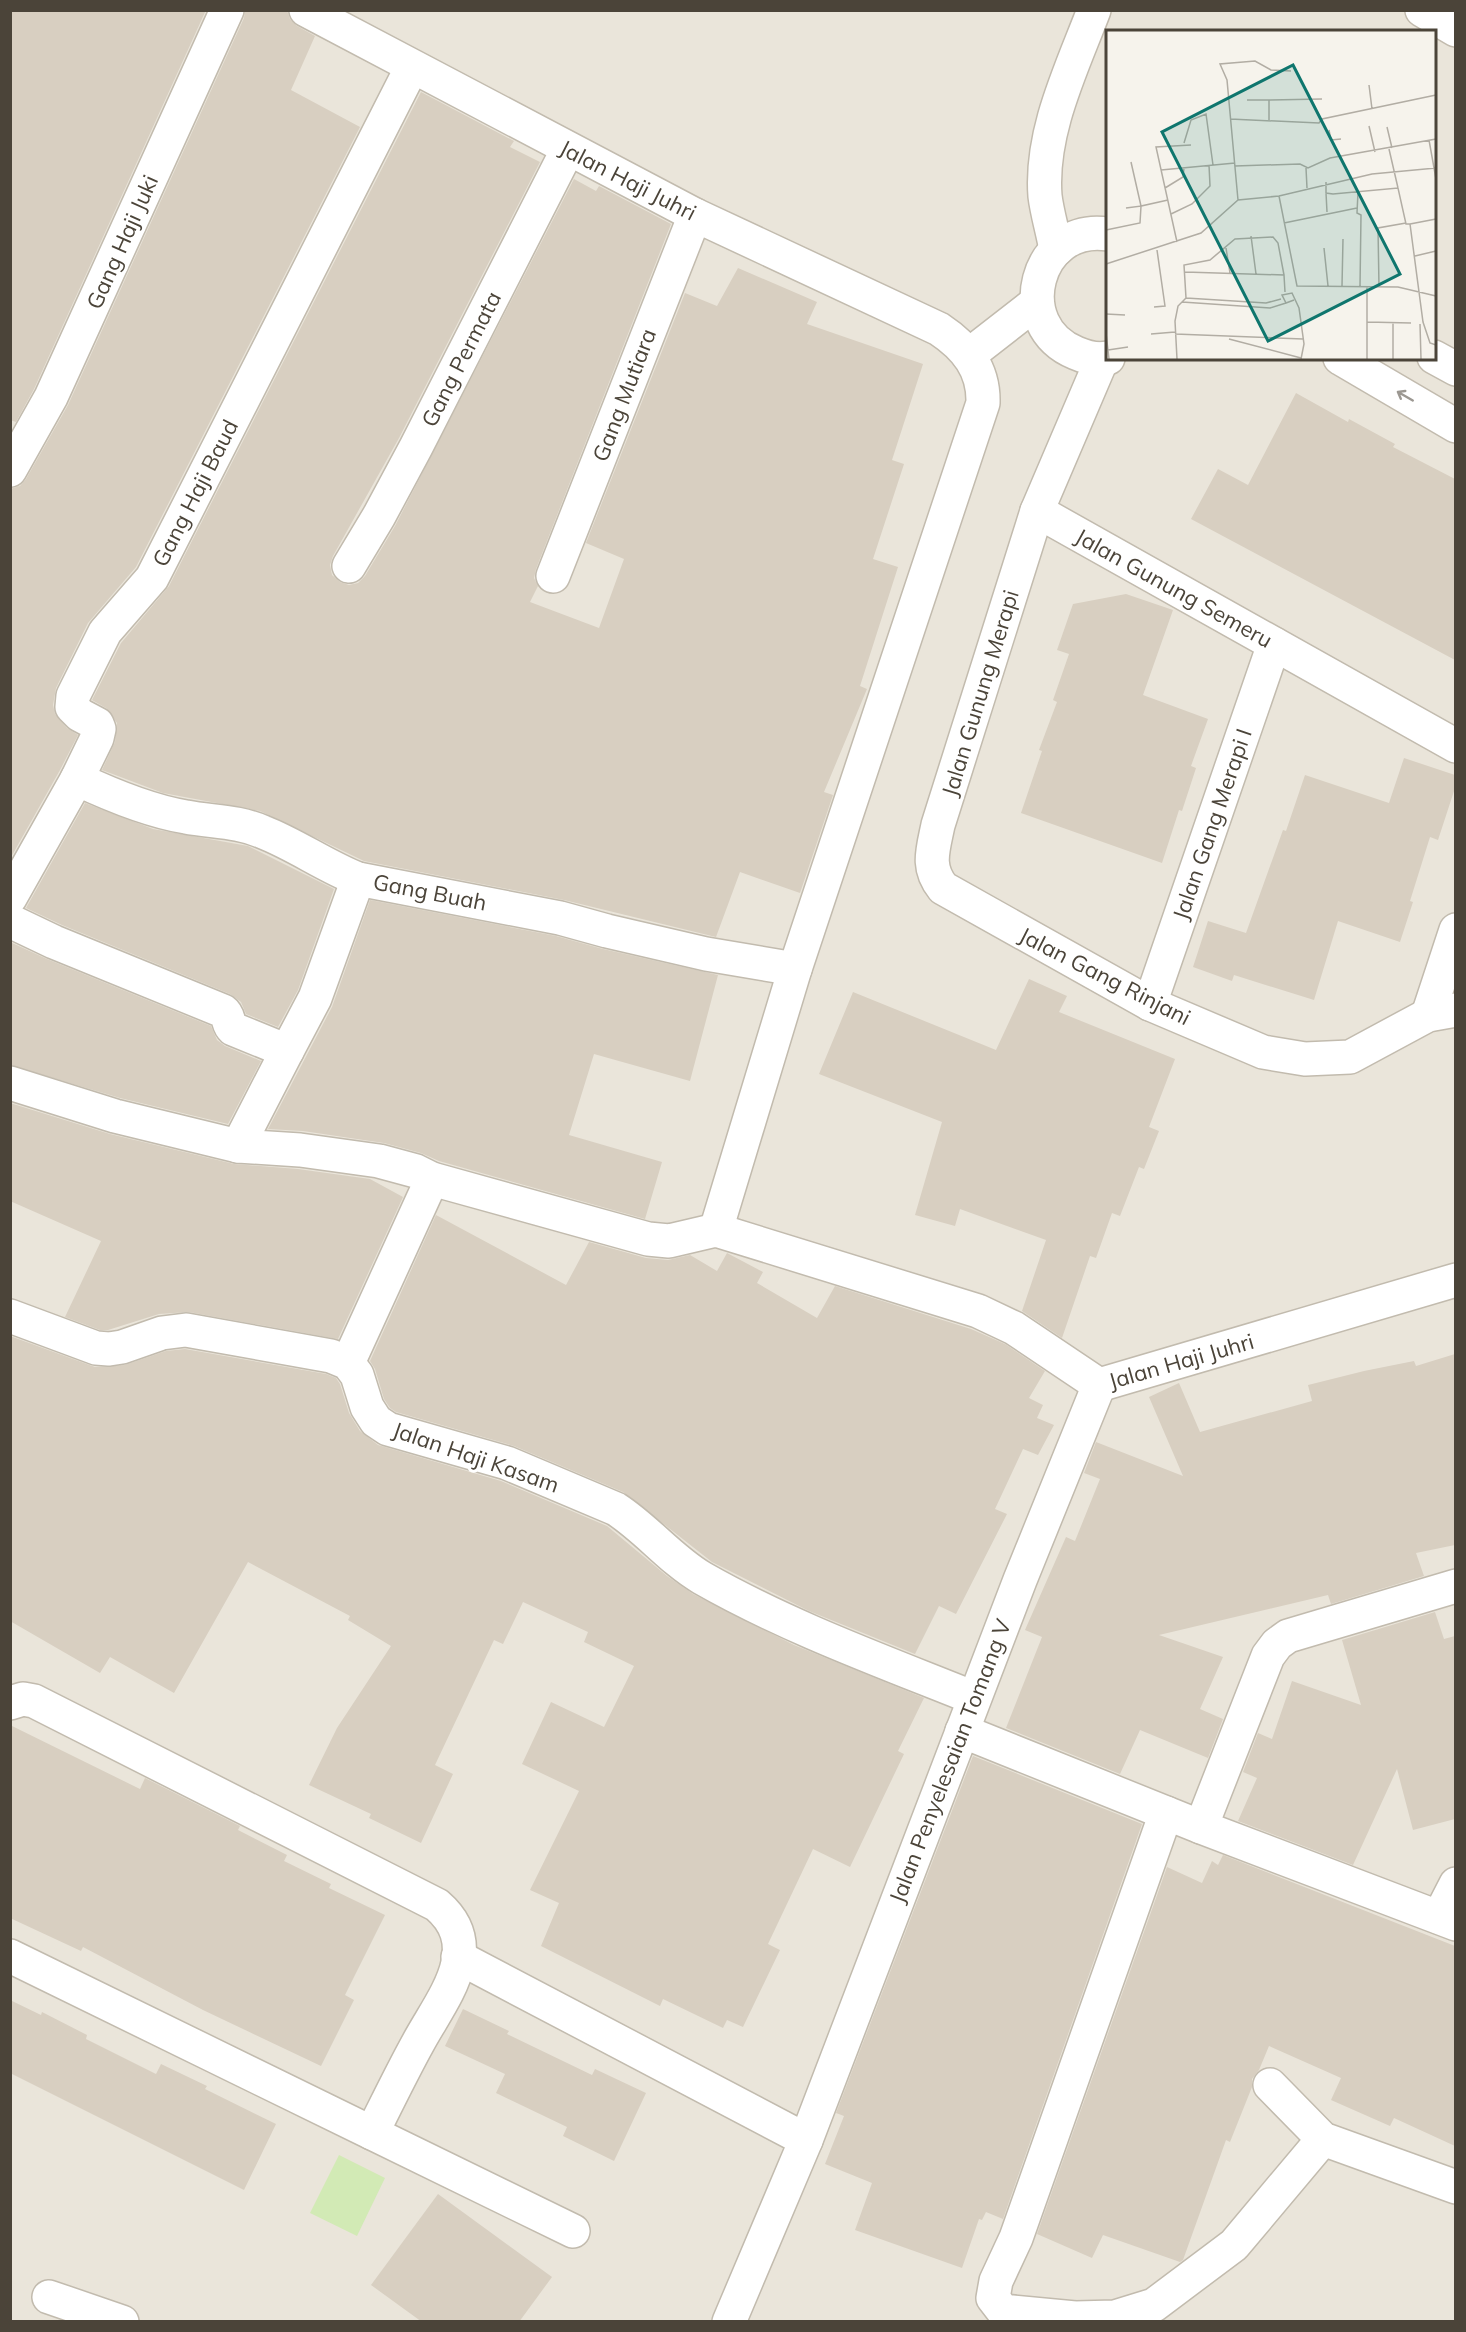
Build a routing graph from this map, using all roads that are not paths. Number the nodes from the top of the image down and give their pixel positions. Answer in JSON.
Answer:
{"nodes":[{"id":1,"x":227,"y":10,"type":"edge"},
{"id":2,"x":306,"y":10,"type":"edge"},
{"id":3,"x":1094,"y":10,"type":"edge"},
{"id":4,"x":1422,"y":10,"type":"edge"},
{"id":5,"x":349,"y":21,"type":"edge"},
{"id":6,"x":1455,"y":30,"type":"edge"},
{"id":7,"x":412,"y":67,"type":"junction"},
{"id":8,"x":568,"y":149,"type":"junction"},
{"id":9,"x":695,"y":215,"type":"junction"},
{"id":10,"x":1106,"y":234,"type":"edge"},
{"id":11,"x":1056,"y":250,"type":"junction"},
{"id":12,"x":1037,"y":302,"type":"junction"},
{"id":13,"x":962,"y":347,"type":"junction"},
{"id":14,"x":1105,"y":358,"type":"edge"},
{"id":15,"x":1436,"y":358,"type":"edge"},
{"id":16,"x":1343,"y":360,"type":"edge"},
{"id":17,"x":1455,"y":369,"type":"edge"},
{"id":18,"x":1455,"y":426,"type":"edge"},
{"id":19,"x":10,"y":470,"type":"edge"},
{"id":20,"x":1037,"y":511,"type":"junction"},
{"id":21,"x":349,"y":566,"type":"dead end"},
{"id":22,"x":553,"y":576,"type":"dead end"},
{"id":23,"x":1274,"y":644,"type":"junction"},
{"id":24,"x":1455,"y":746,"type":"edge"},
{"id":25,"x":77,"y":779,"type":"junction"},
{"id":26,"x":934,"y":877,"type":"joint"},
{"id":27,"x":358,"y":879,"type":"junction"},
{"id":28,"x":10,"y":898,"type":"edge"},
{"id":29,"x":10,"y":921,"type":"edge"},
{"id":30,"x":1455,"y":930,"type":"edge"},
{"id":31,"x":795,"y":969,"type":"junction"},
{"id":32,"x":1150,"y":1005,"type":"junction"},
{"id":33,"x":1442,"y":1013,"type":"edge"},
{"id":34,"x":287,"y":1051,"type":"junction"},
{"id":35,"x":10,"y":1083,"type":"edge"},
{"id":36,"x":238,"y":1146,"type":"junction"},
{"id":37,"x":432,"y":1179,"type":"junction"},
{"id":38,"x":716,"y":1230,"type":"junction"},
{"id":39,"x":1455,"y":1280,"type":"edge"},
{"id":40,"x":12,"y":1322,"type":"edge"},
{"id":41,"x":348,"y":1363,"type":"junction"},
{"id":42,"x":1099,"y":1385,"type":"junction"},
{"id":43,"x":1455,"y":1586,"type":"edge"},
{"id":44,"x":974,"y":1698,"type":"junction"},
{"id":45,"x":10,"y":1704,"type":"edge"},
{"id":46,"x":962,"y":1731,"type":"junction"},
{"id":47,"x":1166,"y":1812,"type":"junction"},
{"id":48,"x":1201,"y":1827,"type":"junction"},
{"id":49,"x":1455,"y":1884,"type":"edge"},
{"id":50,"x":1447,"y":1921,"type":"edge"},
{"id":51,"x":10,"y":1956,"type":"edge"},
{"id":52,"x":458,"y":1957,"type":"junction"},
{"id":53,"x":1270,"y":2085,"type":"dead end"},
{"id":54,"x":372,"y":2133,"type":"junction"},
{"id":55,"x":1323,"y":2139,"type":"junction"},
{"id":56,"x":806,"y":2140,"type":"junction"},
{"id":57,"x":1455,"y":2187,"type":"edge"},
{"id":58,"x":573,"y":2231,"type":"dead end"},
{"id":59,"x":49,"y":2297,"type":"dead end"},
{"id":60,"x":122,"y":2322,"type":"edge"},
{"id":61,"x":729,"y":2322,"type":"edge"}],
"edges":[{"from":1,"to":19,"type":"street","name":"Gang Haji Juki"},
{"from":2,"to":5,"type":"street","name":"Jalan Haji Juhri"},
{"from":3,"to":11,"type":"street"},
{"from":4,"to":6,"type":"street"},
{"from":5,"to":7,"type":"street","name":"Jalan Haji Juhri"},
{"from":7,"to":8,"type":"street","name":"Jalan Haji Juhri"},
{"from":7,"to":25,"type":"street","name":"Gang Haji Baud"},
{"from":8,"to":9,"type":"street","name":"Jalan Haji Juhri"},
{"from":8,"to":21,"type":"street","name":"Gang Permata"},
{"from":9,"to":13,"type":"street","name":"Jalan Haji Juhri"},
{"from":9,"to":22,"type":"street","name":"Gang Mutiara"},
{"from":10,"to":11,"type":"street"},
{"from":11,"to":12,"type":"street"},
{"from":12,"to":13,"type":"street"},
{"from":12,"to":14,"type":"street"},
{"from":13,"to":31,"type":"street"},
{"from":14,"to":20,"type":"street"},
{"from":15,"to":17,"type":"street"},
{"from":18,"to":16,"type":"street","one_way":true},
{"from":20,"to":23,"type":"street","name":"Jalan Gunung Semeru"},
{"from":20,"to":26,"type":"street","name":"Jalan Gunung Merapi"},
{"from":23,"to":24,"type":"street","name":"Jalan Gunung Semeru"},
{"from":23,"to":32,"type":"street","name":"Jalan Gang Merapi I"},
{"from":25,"to":27,"type":"street","name":"Gang Buah"},
{"from":25,"to":28,"type":"street","name":"Gang Haji Baud"},
{"from":26,"to":32,"type":"street","name":"Jalan Gang Rinjani"},
{"from":27,"to":31,"type":"street","name":"Gang Buah"},
{"from":27,"to":34,"type":"street"},
{"from":29,"to":34,"type":"street"},
{"from":30,"to":33,"type":"street"},
{"from":31,"to":38,"type":"street"},
{"from":32,"to":33,"type":"street","name":"Jalan Gang Rinjani"},
{"from":34,"to":36,"type":"street"},
{"from":35,"to":36,"type":"street"},
{"from":36,"to":37,"type":"street"},
{"from":37,"to":38,"type":"street"},
{"from":37,"to":41,"type":"street"},
{"from":38,"to":42,"type":"street","name":"Jalan Haji Juhri"},
{"from":39,"to":42,"type":"street","name":"Jalan Haji Juhri"},
{"from":40,"to":41,"type":"street"},
{"from":41,"to":44,"type":"street","name":"Jalan Haji Kasam"},
{"from":42,"to":44,"type":"street","name":"Jalan Penyelesaian Tomang V"},
{"from":43,"to":48,"type":"street"},
{"from":44,"to":46,"type":"street","name":"Jalan Penyelesaian Tomang V"},
{"from":45,"to":52,"type":"street"},
{"from":46,"to":47,"type":"street"},
{"from":46,"to":56,"type":"street","name":"Jalan Penyelesaian Tomang V"},
{"from":47,"to":48,"type":"street"},
{"from":47,"to":55,"type":"street"},
{"from":48,"to":50,"type":"street"},
{"from":49,"to":50,"type":"street"},
{"from":51,"to":54,"type":"street"},
{"from":52,"to":54,"type":"street"},
{"from":52,"to":56,"type":"street"},
{"from":53,"to":55,"type":"street"},
{"from":54,"to":58,"type":"street"},
{"from":55,"to":57,"type":"street"},
{"from":56,"to":61,"type":"street","name":"Jalan Penyelesaian Tomang V"},
{"from":59,"to":60,"type":"street"}]}
